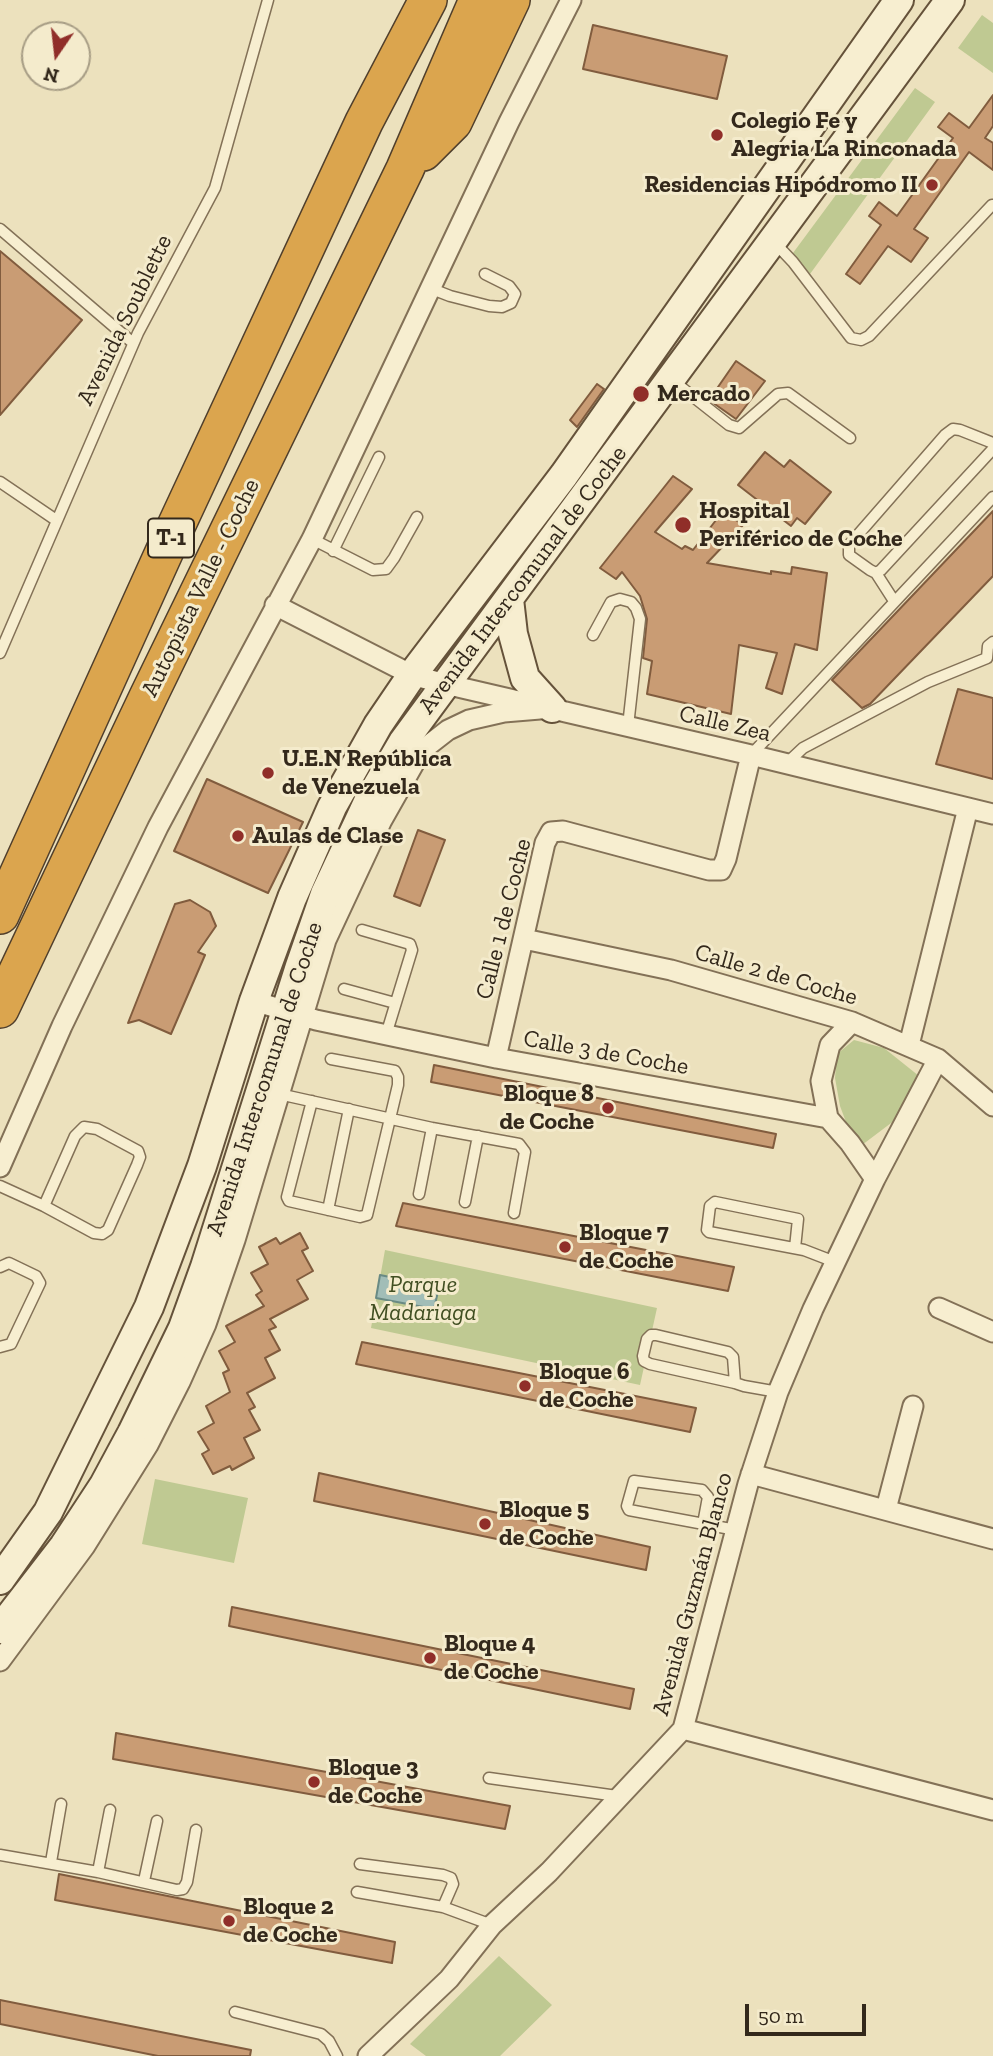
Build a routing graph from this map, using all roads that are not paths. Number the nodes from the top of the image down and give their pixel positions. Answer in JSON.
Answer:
{"nodes":[{"id":1,"x":268,"y":0,"type":"edge"},
{"id":2,"x":404,"y":0,"type":"edge"},
{"id":3,"x":428,"y":0,"type":"edge"},
{"id":4,"x":478,"y":0,"type":"edge"},
{"id":5,"x":511,"y":0,"type":"edge"},
{"id":6,"x":571,"y":0,"type":"edge"},
{"id":7,"x":899,"y":0,"type":"edge"},
{"id":8,"x":950,"y":0,"type":"edge"},
{"id":9,"x":345,"y":162,"type":"junction"},
{"id":10,"x":405,"y":169,"type":"junction"},
{"id":11,"x":992,"y":205,"type":"edge"},
{"id":12,"x":0,"y":229,"type":"edge"},
{"id":13,"x":774,"y":242,"type":"junction"},
{"id":14,"x":485,"y":274,"type":"dead end"},
{"id":15,"x":432,"y":289,"type":"junction"},
{"id":16,"x":133,"y":343,"type":"junction"},
{"id":17,"x":672,"y":380,"type":"junction"},
{"id":18,"x":850,"y":438,"type":"dead end"},
{"id":19,"x":993,"y":443,"type":"edge"},
{"id":20,"x":993,"y":449,"type":"edge"},
{"id":21,"x":379,"y":457,"type":"dead end"},
{"id":22,"x":0,"y":482,"type":"edge"},
{"id":23,"x":993,"y":497,"type":"edge"},
{"id":24,"x":417,"y":517,"type":"dead end"},
{"id":25,"x":56,"y":520,"type":"junction"},
{"id":26,"x":312,"y":539,"type":"junction"},
{"id":27,"x":333,"y":551,"type":"junction"},
{"id":28,"x":876,"y":573,"type":"junction"},
{"id":29,"x":509,"y":598,"type":"junction"},
{"id":30,"x":894,"y":601,"type":"junction"},
{"id":31,"x":275,"y":605,"type":"junction"},
{"id":32,"x":593,"y":635,"type":"dead end"},
{"id":33,"x":993,"y":642,"type":"edge"},
{"id":34,"x":0,"y":653,"type":"edge"},
{"id":35,"x":990,"y":661,"type":"edge"},
{"id":36,"x":412,"y":675,"type":"junction"},
{"id":37,"x":445,"y":684,"type":"junction"},
{"id":38,"x":552,"y":708,"type":"junction"},
{"id":39,"x":628,"y":726,"type":"junction"},
{"id":40,"x":421,"y":751,"type":"junction"},
{"id":41,"x":751,"y":755,"type":"junction"},
{"id":42,"x":786,"y":763,"type":"junction"},
{"id":43,"x":968,"y":808,"type":"junction"},
{"id":44,"x":993,"y":814,"type":"edge"},
{"id":45,"x":0,"y":915,"type":"edge"},
{"id":46,"x":362,"y":930,"type":"dead end"},
{"id":47,"x":319,"y":938,"type":"junction"},
{"id":48,"x":524,"y":939,"type":"junction"},
{"id":49,"x":344,"y":989,"type":"dead end"},
{"id":50,"x":254,"y":1001,"type":"junction"},
{"id":51,"x":395,"y":1003,"type":"junction"},
{"id":52,"x":0,"y":1009,"type":"edge"},
{"id":53,"x":294,"y":1014,"type":"junction"},
{"id":54,"x":852,"y":1022,"type":"junction"},
{"id":55,"x":386,"y":1035,"type":"junction"},
{"id":56,"x":909,"y":1045,"type":"junction"},
{"id":57,"x":496,"y":1058,"type":"junction"},
{"id":58,"x":331,"y":1059,"type":"dead end"},
{"id":59,"x":938,"y":1059,"type":"junction"},
{"id":60,"x":279,"y":1094,"type":"junction"},
{"id":61,"x":312,"y":1101,"type":"junction"},
{"id":62,"x":993,"y":1106,"type":"edge"},
{"id":63,"x":349,"y":1109,"type":"junction"},
{"id":64,"x":389,"y":1118,"type":"junction"},
{"id":65,"x":828,"y":1118,"type":"junction"},
{"id":66,"x":432,"y":1128,"type":"junction"},
{"id":67,"x":478,"y":1136,"type":"junction"},
{"id":68,"x":0,"y":1167,"type":"edge"},
{"id":69,"x":875,"y":1179,"type":"junction"},
{"id":70,"x":0,"y":1186,"type":"edge"},
{"id":71,"x":419,"y":1194,"type":"dead end"},
{"id":72,"x":465,"y":1202,"type":"dead end"},
{"id":73,"x":44,"y":1206,"type":"junction"},
{"id":74,"x":328,"y":1210,"type":"junction"},
{"id":75,"x":514,"y":1213,"type":"dead end"},
{"id":76,"x":795,"y":1248,"type":"junction"},
{"id":77,"x":835,"y":1262,"type":"junction"},
{"id":78,"x":0,"y":1267,"type":"edge"},
{"id":79,"x":939,"y":1308,"type":"dead end"},
{"id":80,"x":993,"y":1332,"type":"edge"},
{"id":81,"x":0,"y":1348,"type":"edge"},
{"id":82,"x":735,"y":1384,"type":"junction"},
{"id":83,"x":778,"y":1392,"type":"junction"},
{"id":84,"x":913,"y":1406,"type":"dead end"},
{"id":85,"x":751,"y":1474,"type":"junction"},
{"id":86,"x":886,"y":1509,"type":"junction"},
{"id":87,"x":703,"y":1524,"type":"junction"},
{"id":88,"x":736,"y":1530,"type":"junction"},
{"id":89,"x":993,"y":1539,"type":"edge"},
{"id":90,"x":0,"y":1580,"type":"edge"},
{"id":91,"x":0,"y":1629,"type":"edge"},
{"id":92,"x":0,"y":1661,"type":"edge"},
{"id":93,"x":683,"y":1729,"type":"junction"},
{"id":94,"x":489,"y":1778,"type":"dead end"},
{"id":95,"x":617,"y":1796,"type":"junction"},
{"id":96,"x":61,"y":1804,"type":"dead end"},
{"id":97,"x":993,"y":1810,"type":"edge"},
{"id":98,"x":110,"y":1811,"type":"dead end"},
{"id":99,"x":157,"y":1821,"type":"dead end"},
{"id":100,"x":196,"y":1830,"type":"dead end"},
{"id":101,"x":0,"y":1855,"type":"edge"},
{"id":102,"x":51,"y":1862,"type":"junction"},
{"id":103,"x":360,"y":1864,"type":"dead end"},
{"id":104,"x":99,"y":1872,"type":"junction"},
{"id":105,"x":144,"y":1881,"type":"junction"},
{"id":106,"x":357,"y":1892,"type":"dead end"},
{"id":107,"x":443,"y":1907,"type":"junction"},
{"id":108,"x":492,"y":1925,"type":"junction"},
{"id":109,"x":235,"y":2012,"type":"dead end"},
{"id":110,"x":337,"y":2056,"type":"edge"},
{"id":111,"x":368,"y":2056,"type":"edge"}],
"edges":[{"from":1,"to":16,"type":"lane","name":"Avenida Soublette"},
{"from":2,"to":9,"type":"highway"},
{"from":3,"to":9,"type":"highway","number":"T-1"},
{"from":4,"to":10,"type":"highway","number":"T-1"},
{"from":5,"to":10,"type":"highway"},
{"from":6,"to":15,"type":"street"},
{"from":7,"to":36,"type":"main road","name":"Avenida Intercomunal de Coche"},
{"from":8,"to":13,"type":"main road","name":"Avenida Intercomunal de Coche"},
{"from":9,"to":45,"type":"highway","name":"Autopista Valle - Coche","number":"T-1"},
{"from":10,"to":52,"type":"highway","name":"Autopista Valle - Coche","number":"T-1"},
{"from":11,"to":13,"type":"lane"},
{"from":12,"to":16,"type":"lane"},
{"from":13,"to":17,"type":"main road","name":"Avenida Intercomunal de Coche"},
{"from":14,"to":15,"type":"lane"},
{"from":15,"to":26,"type":"street"},
{"from":16,"to":25,"type":"lane","name":"Avenida Soublette"},
{"from":17,"to":18,"type":"lane"},
{"from":17,"to":29,"type":"main road","name":"Avenida Intercomunal de Coche"},
{"from":19,"to":28,"type":"lane"},
{"from":20,"to":28,"type":"lane"},
{"from":21,"to":27,"type":"lane"},
{"from":22,"to":25,"type":"lane"},
{"from":23,"to":30,"type":"lane"},
{"from":24,"to":27,"type":"lane"},
{"from":25,"to":34,"type":"lane","name":"Avenida Soublette"},
{"from":26,"to":27,"type":"lane"},
{"from":26,"to":31,"type":"street"},
{"from":28,"to":30,"type":"lane"},
{"from":29,"to":37,"type":"main road","name":"Avenida Intercomunal de Coche"},
{"from":29,"to":38,"type":"main road"},
{"from":30,"to":41,"type":"lane"},
{"from":31,"to":36,"type":"street"},
{"from":31,"to":68,"type":"street"},
{"from":32,"to":39,"type":"lane"},
{"from":33,"to":35,"type":"lane"},
{"from":35,"to":42,"type":"lane"},
{"from":36,"to":37,"type":"street","name":"Calle Zea"},
{"from":36,"to":50,"type":"main road","name":"Avenida Intercomunal de Coche"},
{"from":37,"to":38,"type":"street","name":"Calle Zea"},
{"from":37,"to":40,"type":"main road"},
{"from":37,"to":47,"type":"main road","name":"Avenida Intercomunal de Coche"},
{"from":38,"to":39,"type":"street","name":"Calle Zea"},
{"from":38,"to":40,"type":"street"},
{"from":39,"to":41,"type":"street","name":"Calle Zea"},
{"from":40,"to":47,"type":"street","name":"Avenida Intercomunal de Coche"},
{"from":41,"to":42,"type":"street","name":"Calle Zea"},
{"from":41,"to":48,"type":"street","name":"Calle 1 de Coche"},
{"from":42,"to":43,"type":"street","name":"Calle Zea"},
{"from":43,"to":44,"type":"street","name":"Calle Zea"},
{"from":43,"to":56,"type":"street"},
{"from":46,"to":51,"type":"lane"},
{"from":47,"to":53,"type":"main road","name":"Avenida Intercomunal de Coche"},
{"from":47,"to":53,"type":"main road"},
{"from":48,"to":54,"type":"street","name":"Calle 2 de Coche"},
{"from":48,"to":57,"type":"street","name":"Calle 1 de Coche"},
{"from":49,"to":51,"type":"lane"},
{"from":50,"to":53,"type":"street","name":"Calle 3 de Coche"},
{"from":50,"to":90,"type":"main road","name":"Avenida Intercomunal de Coche"},
{"from":51,"to":55,"type":"lane"},
{"from":53,"to":55,"type":"street","name":"Calle 3 de Coche"},
{"from":53,"to":60,"type":"street","name":"Avenida Intercomunal de Coche"},
{"from":53,"to":91,"type":"main road","name":"Avenida Intercomunal de Coche"},
{"from":54,"to":56,"type":"street","name":"Calle 2 de Coche"},
{"from":54,"to":65,"type":"street"},
{"from":55,"to":57,"type":"street","name":"Calle 3 de Coche"},
{"from":56,"to":59,"type":"street","name":"Calle 2 de Coche"},
{"from":57,"to":65,"type":"street","name":"Calle 3 de Coche"},
{"from":58,"to":64,"type":"lane"},
{"from":59,"to":62,"type":"street","name":"Calle 2 de Coche"},
{"from":59,"to":69,"type":"street","name":"Avenida Guzmán Blanco"},
{"from":60,"to":61,"type":"lane"},
{"from":60,"to":92,"type":"street","name":"Avenida Intercomunal de Coche"},
{"from":61,"to":63,"type":"lane"},
{"from":61,"to":74,"type":"lane"},
{"from":63,"to":64,"type":"lane"},
{"from":63,"to":74,"type":"lane"},
{"from":64,"to":66,"type":"lane"},
{"from":64,"to":74,"type":"lane"},
{"from":65,"to":69,"type":"street"},
{"from":66,"to":67,"type":"lane"},
{"from":66,"to":71,"type":"lane"},
{"from":67,"to":72,"type":"lane"},
{"from":67,"to":75,"type":"lane"},
{"from":69,"to":77,"type":"street","name":"Avenida Guzmán Blanco"},
{"from":70,"to":73,"type":"lane"},
{"from":73,"to":73,"type":"lane"},
{"from":76,"to":76,"type":"lane"},
{"from":76,"to":77,"type":"lane"},
{"from":77,"to":83,"type":"street","name":"Avenida Guzmán Blanco"},
{"from":78,"to":81,"type":"lane"},
{"from":79,"to":80,"type":"street"},
{"from":82,"to":82,"type":"lane"},
{"from":82,"to":83,"type":"lane"},
{"from":83,"to":85,"type":"street","name":"Avenida Guzmán Blanco"},
{"from":84,"to":86,"type":"street"},
{"from":85,"to":86,"type":"street"},
{"from":85,"to":88,"type":"street","name":"Avenida Guzmán Blanco"},
{"from":86,"to":89,"type":"street"},
{"from":87,"to":87,"type":"lane"},
{"from":87,"to":88,"type":"lane"},
{"from":88,"to":93,"type":"street","name":"Avenida Guzmán Blanco"},
{"from":93,"to":95,"type":"street","name":"Avenida Guzmán Blanco"},
{"from":93,"to":97,"type":"street"},
{"from":94,"to":95,"type":"lane"},
{"from":95,"to":108,"type":"street","name":"Avenida Guzmán Blanco"},
{"from":96,"to":102,"type":"lane"},
{"from":98,"to":104,"type":"lane"},
{"from":99,"to":105,"type":"lane"},
{"from":100,"to":105,"type":"lane"},
{"from":101,"to":102,"type":"lane"},
{"from":102,"to":104,"type":"lane"},
{"from":103,"to":107,"type":"lane"},
{"from":104,"to":105,"type":"lane"},
{"from":106,"to":107,"type":"lane"},
{"from":107,"to":108,"type":"lane"},
{"from":108,"to":111,"type":"street","name":"Avenida Guzmán Blanco"},
{"from":109,"to":110,"type":"lane"}]}
